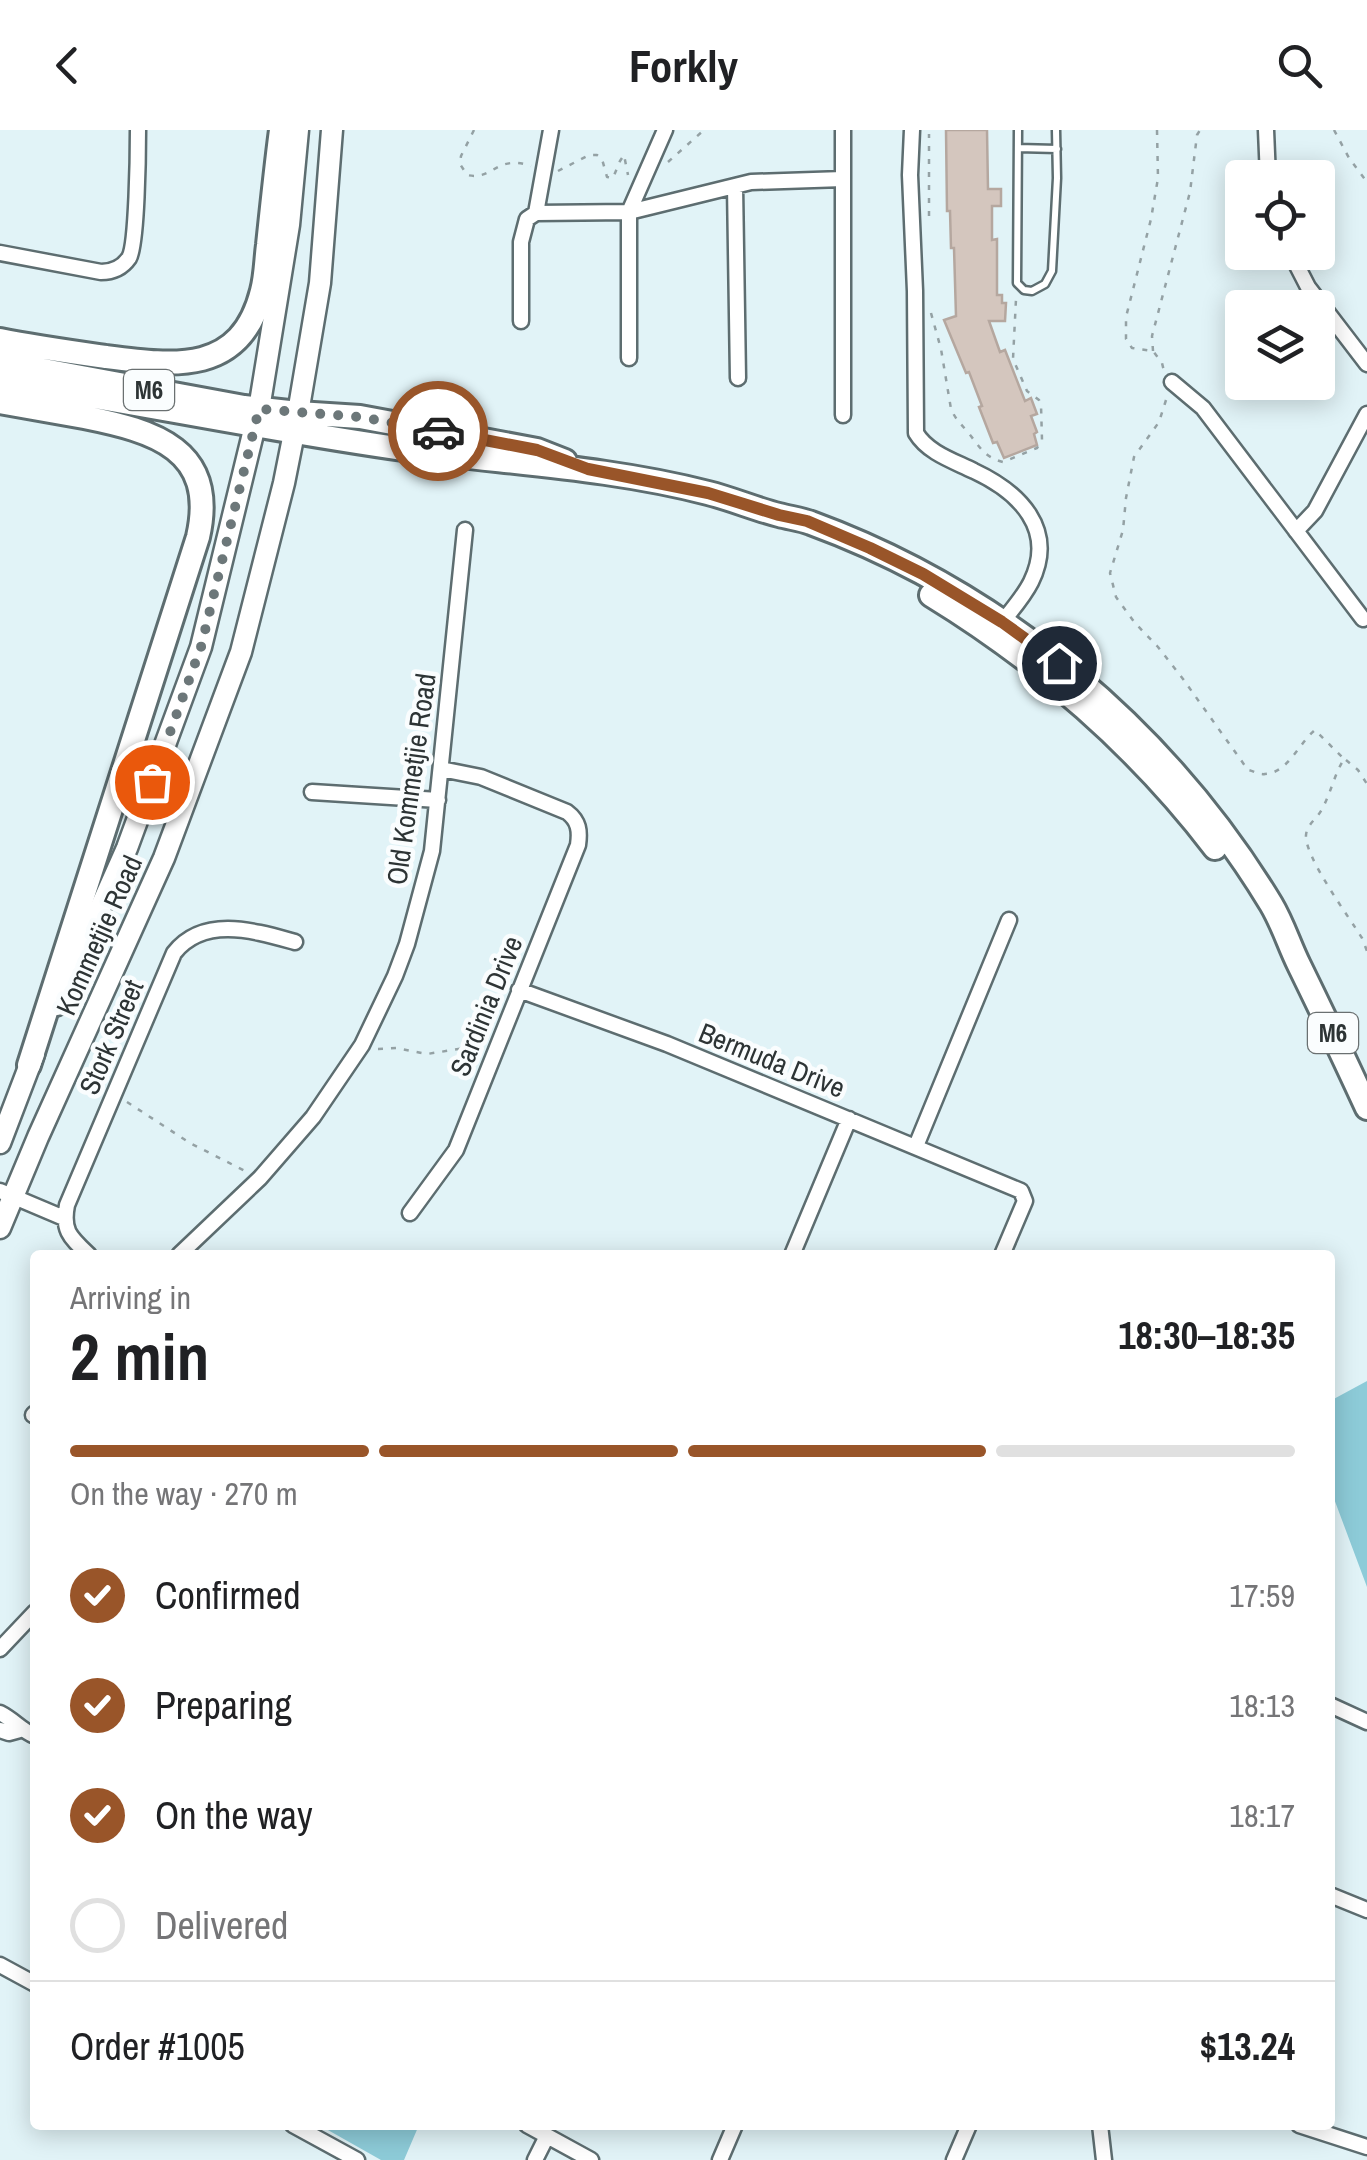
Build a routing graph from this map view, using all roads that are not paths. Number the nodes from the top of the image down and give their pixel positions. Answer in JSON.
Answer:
{"nodes":[{"id":1,"x":138,"y":130,"type":"edge"},
{"id":2,"x":282,"y":130,"type":"edge"},
{"id":3,"x":298,"y":130,"type":"edge"},
{"id":4,"x":332,"y":130,"type":"edge"},
{"id":5,"x":552,"y":130,"type":"edge"},
{"id":6,"x":665,"y":130,"type":"edge"},
{"id":7,"x":843,"y":130,"type":"edge"},
{"id":8,"x":912,"y":130,"type":"edge"},
{"id":9,"x":1018,"y":130,"type":"edge"},
{"id":10,"x":1056,"y":130,"type":"edge"},
{"id":11,"x":1266,"y":130,"type":"edge"},
{"id":12,"x":1018,"y":148,"type":"junction"},
{"id":13,"x":1057,"y":149,"type":"junction"},
{"id":14,"x":1267,"y":160,"type":"edge"},
{"id":15,"x":843,"y":180,"type":"junction"},
{"id":16,"x":734,"y":186,"type":"junction"},
{"id":17,"x":628,"y":212,"type":"junction"},
{"id":18,"x":536,"y":213,"type":"junction"},
{"id":19,"x":0,"y":253,"type":"edge"},
{"id":20,"x":1299,"y":270,"type":"edge"},
{"id":21,"x":521,"y":320,"type":"dead end"},
{"id":22,"x":0,"y":340,"type":"edge"},
{"id":23,"x":629,"y":358,"type":"dead end"},
{"id":24,"x":0,"y":362,"type":"edge"},
{"id":25,"x":1367,"y":364,"type":"edge"},
{"id":26,"x":738,"y":378,"type":"dead end"},
{"id":27,"x":0,"y":381,"type":"edge"},
{"id":28,"x":1172,"y":382,"type":"road end"},
{"id":29,"x":0,"y":402,"type":"edge"},
{"id":30,"x":1367,"y":414,"type":"edge"},
{"id":31,"x":843,"y":415,"type":"dead end"},
{"id":32,"x":256,"y":418,"type":"junction"},
{"id":33,"x":296,"y":424,"type":"junction"},
{"id":34,"x":465,"y":530,"type":"dead end"},
{"id":35,"x":1296,"y":531,"type":"junction"},
{"id":36,"x":1364,"y":619,"type":"dead end"},
{"id":37,"x":997,"y":628,"type":"junction"},
{"id":38,"x":1059,"y":663,"type":"junction"},
{"id":39,"x":1088,"y":676,"type":"dead end"},
{"id":40,"x":441,"y":769,"type":"junction"},
{"id":41,"x":312,"y":792,"type":"dead end"},
{"id":42,"x":438,"y":800,"type":"junction"},
{"id":43,"x":1008,"y":920,"type":"dead end"},
{"id":44,"x":295,"y":942,"type":"dead end"},
{"id":45,"x":1296,"y":960,"type":"junction"},
{"id":46,"x":519,"y":990,"type":"junction"},
{"id":47,"x":29,"y":1065,"type":"junction"},
{"id":48,"x":1367,"y":1108,"type":"edge"},
{"id":49,"x":849,"y":1119,"type":"junction"},
{"id":50,"x":0,"y":1143,"type":"edge"},
{"id":51,"x":916,"y":1146,"type":"junction"},
{"id":52,"x":7,"y":1194,"type":"edge"},
{"id":53,"x":410,"y":1212,"type":"dead end"},
{"id":54,"x":64,"y":1218,"type":"junction"},
{"id":55,"x":0,"y":1228,"type":"edge"},
{"id":56,"x":85,"y":1250,"type":"edge"},
{"id":57,"x":185,"y":1250,"type":"edge"},
{"id":58,"x":794,"y":1250,"type":"edge"},
{"id":59,"x":1004,"y":1250,"type":"edge"},
{"id":60,"x":30,"y":1617,"type":"edge"},
{"id":61,"x":0,"y":1649,"type":"edge"},
{"id":62,"x":1335,"y":1708,"type":"edge"},
{"id":63,"x":0,"y":1713,"type":"edge"},
{"id":64,"x":1367,"y":1722,"type":"edge"},
{"id":65,"x":0,"y":1730,"type":"edge"},
{"id":66,"x":28,"y":1733,"type":"edge"},
{"id":67,"x":1335,"y":1897,"type":"edge"},
{"id":68,"x":1367,"y":1910,"type":"edge"},
{"id":69,"x":0,"y":1965,"type":"edge"},
{"id":70,"x":30,"y":1981,"type":"edge"},
{"id":71,"x":302,"y":2130,"type":"edge"},
{"id":72,"x":537,"y":2130,"type":"edge"},
{"id":73,"x":732,"y":2130,"type":"edge"},
{"id":74,"x":968,"y":2130,"type":"edge"},
{"id":75,"x":1101,"y":2130,"type":"edge"},
{"id":76,"x":1314,"y":2130,"type":"edge"},
{"id":77,"x":548,"y":2136,"type":"junction"},
{"id":78,"x":1367,"y":2147,"type":"edge"},
{"id":79,"x":357,"y":2160,"type":"edge"},
{"id":80,"x":534,"y":2160,"type":"edge"},
{"id":81,"x":591,"y":2160,"type":"edge"},
{"id":82,"x":720,"y":2160,"type":"edge"},
{"id":83,"x":954,"y":2160,"type":"edge"},
{"id":84,"x":1104,"y":2160,"type":"edge"}],
"edges":[{"from":1,"to":19,"type":"street"},
{"from":2,"to":22,"type":"main road"},
{"from":3,"to":32,"type":"main road","name":"Kommetjie Road"},
{"from":4,"to":33,"type":"main road","name":"Kommetjie Road"},
{"from":5,"to":18,"type":"street"},
{"from":6,"to":17,"type":"street"},
{"from":7,"to":15,"type":"street"},
{"from":8,"to":37,"type":"street"},
{"from":9,"to":12,"type":"lane"},
{"from":10,"to":13,"type":"lane"},
{"from":11,"to":14,"type":"street"},
{"from":12,"to":13,"type":"lane"},
{"from":12,"to":13,"type":"lane"},
{"from":15,"to":16,"type":"street"},
{"from":15,"to":31,"type":"street"},
{"from":16,"to":17,"type":"street"},
{"from":16,"to":26,"type":"street"},
{"from":17,"to":18,"type":"street"},
{"from":17,"to":23,"type":"street"},
{"from":18,"to":21,"type":"street"},
{"from":20,"to":25,"type":"street"},
{"from":24,"to":32,"type":"main road","number":"M6"},
{"from":27,"to":32,"type":"main road","number":"M6"},
{"from":28,"to":35,"type":"street"},
{"from":29,"to":47,"type":"main road"},
{"from":30,"to":35,"type":"street"},
{"from":32,"to":33,"type":"main road","number":"M6"},
{"from":32,"to":47,"type":"main road","name":"Kommetjie Road"},
{"from":33,"to":37,"type":"main road","number":"M6"},
{"from":33,"to":52,"type":"main road","name":"Kommetjie Road"},
{"from":34,"to":40,"type":"street","name":"Old Kommetjie Road"},
{"from":35,"to":36,"type":"street"},
{"from":37,"to":38,"type":"main road","number":"M6"},
{"from":37,"to":45,"type":"main road","number":"M6"},
{"from":38,"to":39,"type":"lane"},
{"from":38,"to":45,"type":"main road","number":"M6"},
{"from":40,"to":42,"type":"street","name":"Old Kommetjie Road"},
{"from":40,"to":46,"type":"street","name":"Sardinia Drive"},
{"from":41,"to":42,"type":"street"},
{"from":42,"to":57,"type":"street","name":"Old Kommetjie Road"},
{"from":43,"to":51,"type":"street"},
{"from":44,"to":54,"type":"street","name":"Stork Street"},
{"from":45,"to":48,"type":"main road","number":"M6"},
{"from":46,"to":49,"type":"street","name":"Bermuda Drive"},
{"from":46,"to":53,"type":"street","name":"Sardinia Drive"},
{"from":47,"to":50,"type":"main road","name":"Kommetjie Road"},
{"from":49,"to":51,"type":"street","name":"Bermuda Drive"},
{"from":49,"to":58,"type":"street"},
{"from":51,"to":59,"type":"street","name":"Bermuda Drive"},
{"from":52,"to":54,"type":"street"},
{"from":52,"to":55,"type":"main road","name":"Kommetjie Road"},
{"from":54,"to":56,"type":"street"},
{"from":60,"to":61,"type":"street"},
{"from":62,"to":64,"type":"street"},
{"from":63,"to":66,"type":"street"},
{"from":65,"to":66,"type":"street"},
{"from":67,"to":68,"type":"street"},
{"from":69,"to":70,"type":"street"},
{"from":71,"to":79,"type":"street"},
{"from":72,"to":77,"type":"street"},
{"from":73,"to":82,"type":"street"},
{"from":74,"to":83,"type":"street"},
{"from":75,"to":84,"type":"street"},
{"from":76,"to":78,"type":"street"},
{"from":77,"to":80,"type":"street"},
{"from":77,"to":81,"type":"street"}]}
